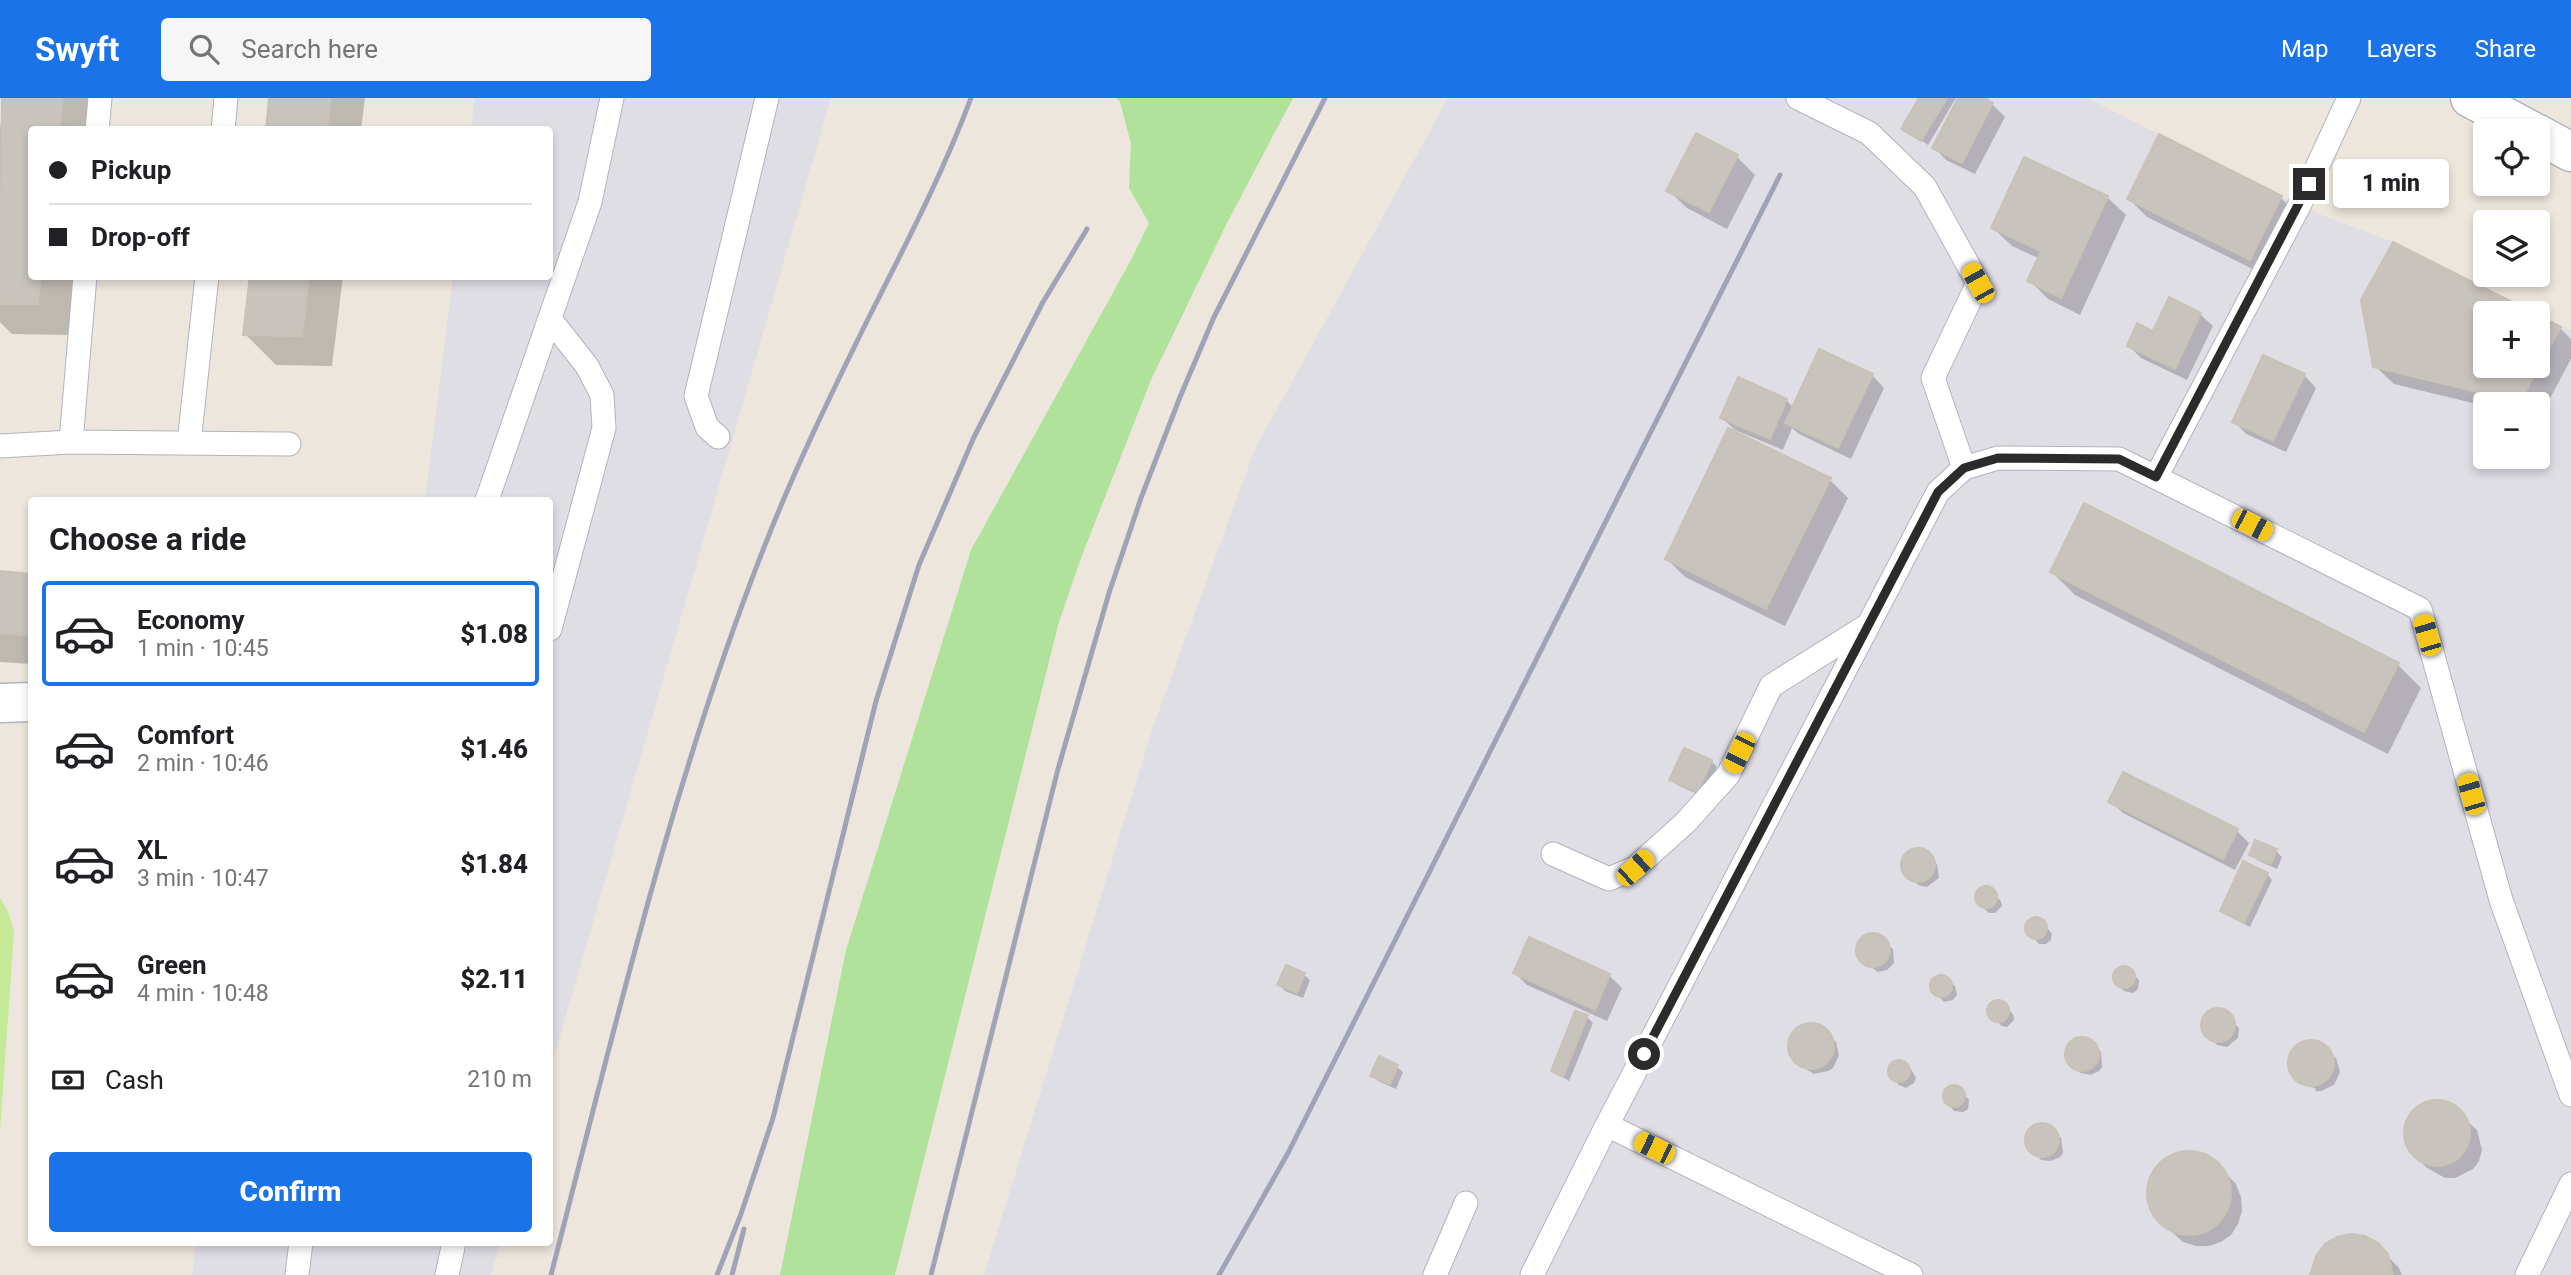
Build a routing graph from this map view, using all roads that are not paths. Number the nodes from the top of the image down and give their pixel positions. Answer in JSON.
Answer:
{"nodes":[{"id":1,"x":100,"y":98,"type":"edge"},
{"id":2,"x":226,"y":98,"type":"edge"},
{"id":3,"x":612,"y":98,"type":"edge"},
{"id":4,"x":767,"y":98,"type":"edge"},
{"id":5,"x":1798,"y":98,"type":"edge"},
{"id":6,"x":2349,"y":98,"type":"edge"},
{"id":7,"x":2470,"y":98,"type":"edge"},
{"id":8,"x":2509,"y":119,"type":"edge"},
{"id":9,"x":97,"y":126,"type":"edge"},
{"id":10,"x":223,"y":126,"type":"edge"},
{"id":11,"x":2550,"y":141,"type":"edge"},
{"id":12,"x":2571,"y":152,"type":"edge"},
{"id":13,"x":85,"y":280,"type":"edge"},
{"id":14,"x":207,"y":280,"type":"edge"},
{"id":15,"x":550,"y":319,"type":"junction"},
{"id":16,"x":718,"y":437,"type":"dead end"},
{"id":17,"x":71,"y":442,"type":"junction"},
{"id":18,"x":189,"y":443,"type":"junction"},
{"id":19,"x":289,"y":444,"type":"dead end"},
{"id":20,"x":0,"y":446,"type":"edge"},
{"id":21,"x":1964,"y":468,"type":"junction"},
{"id":22,"x":2156,"y":477,"type":"junction"},
{"id":23,"x":489,"y":497,"type":"edge"},
{"id":24,"x":553,"y":618,"type":"edge"},
{"id":25,"x":1868,"y":626,"type":"junction"},
{"id":26,"x":28,"y":702,"type":"edge"},
{"id":27,"x":0,"y":703,"type":"edge"},
{"id":28,"x":1553,"y":854,"type":"dead end"},
{"id":29,"x":2571,"y":1096,"type":"edge"},
{"id":30,"x":1607,"y":1125,"type":"junction"},
{"id":31,"x":2571,"y":1184,"type":"edge"},
{"id":32,"x":1465,"y":1203,"type":"dead end"},
{"id":33,"x":301,"y":1246,"type":"edge"},
{"id":34,"x":453,"y":1246,"type":"edge"},
{"id":35,"x":297,"y":1275,"type":"edge"},
{"id":36,"x":447,"y":1275,"type":"edge"},
{"id":37,"x":1435,"y":1275,"type":"edge"},
{"id":38,"x":1532,"y":1275,"type":"edge"},
{"id":39,"x":1910,"y":1275,"type":"edge"},
{"id":40,"x":2527,"y":1275,"type":"edge"}],
"edges":[{"from":1,"to":9,"type":"lane"},
{"from":2,"to":10,"type":"lane"},
{"from":3,"to":15,"type":"lane"},
{"from":4,"to":16,"type":"lane"},
{"from":5,"to":21,"type":"lane"},
{"from":6,"to":22,"type":"lane"},
{"from":7,"to":8,"type":"street"},
{"from":11,"to":12,"type":"street"},
{"from":13,"to":17,"type":"lane"},
{"from":14,"to":18,"type":"lane"},
{"from":15,"to":23,"type":"lane"},
{"from":15,"to":24,"type":"lane"},
{"from":17,"to":18,"type":"lane"},
{"from":17,"to":20,"type":"lane"},
{"from":18,"to":19,"type":"lane"},
{"from":21,"to":22,"type":"lane"},
{"from":21,"to":25,"type":"lane"},
{"from":22,"to":29,"type":"lane"},
{"from":25,"to":28,"type":"lane"},
{"from":25,"to":30,"type":"lane"},
{"from":26,"to":27,"type":"street"},
{"from":30,"to":38,"type":"lane"},
{"from":30,"to":39,"type":"lane"},
{"from":31,"to":40,"type":"lane"},
{"from":32,"to":37,"type":"lane"},
{"from":33,"to":35,"type":"lane"},
{"from":34,"to":36,"type":"lane"}]}
